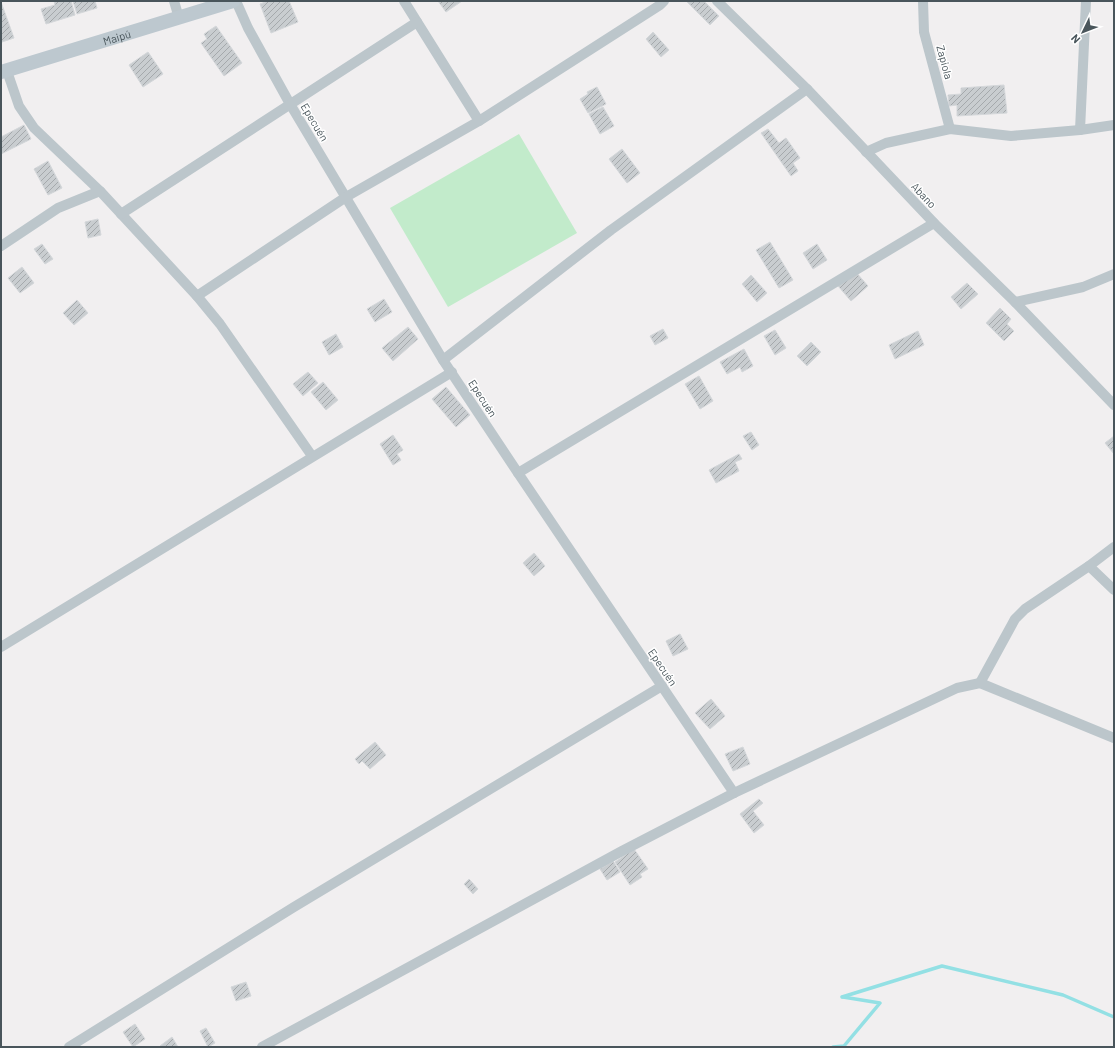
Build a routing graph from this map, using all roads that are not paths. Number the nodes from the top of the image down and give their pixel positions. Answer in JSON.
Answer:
{"nodes":[{"id":1,"x":174,"y":1,"type":"edge"},
{"id":2,"x":232,"y":1,"type":"edge"},
{"id":3,"x":236,"y":1,"type":"edge"},
{"id":4,"x":404,"y":1,"type":"edge"},
{"id":5,"x":664,"y":1,"type":"edge"},
{"id":6,"x":716,"y":1,"type":"edge"},
{"id":7,"x":923,"y":1,"type":"edge"},
{"id":8,"x":1086,"y":1,"type":"edge"},
{"id":9,"x":179,"y":18,"type":"junction"},
{"id":10,"x":417,"y":22,"type":"junction"},
{"id":11,"x":4,"y":71,"type":"edge"},
{"id":12,"x":807,"y":89,"type":"junction"},
{"id":13,"x":290,"y":104,"type":"junction"},
{"id":14,"x":478,"y":121,"type":"junction"},
{"id":15,"x":1114,"y":125,"type":"edge"},
{"id":16,"x":950,"y":129,"type":"junction"},
{"id":17,"x":1080,"y":130,"type":"junction"},
{"id":18,"x":866,"y":152,"type":"junction"},
{"id":19,"x":100,"y":191,"type":"junction"},
{"id":20,"x":346,"y":198,"type":"junction"},
{"id":21,"x":121,"y":214,"type":"junction"},
{"id":22,"x":934,"y":223,"type":"junction"},
{"id":23,"x":1,"y":246,"type":"edge"},
{"id":24,"x":1114,"y":274,"type":"edge"},
{"id":25,"x":197,"y":296,"type":"junction"},
{"id":26,"x":1015,"y":302,"type":"junction"},
{"id":27,"x":443,"y":360,"type":"junction"},
{"id":28,"x":452,"y":372,"type":"junction"},
{"id":29,"x":1114,"y":405,"type":"edge"},
{"id":30,"x":312,"y":456,"type":"junction"},
{"id":31,"x":518,"y":473,"type":"junction"},
{"id":32,"x":1114,"y":547,"type":"edge"},
{"id":33,"x":1089,"y":566,"type":"junction"},
{"id":34,"x":1114,"y":590,"type":"edge"},
{"id":35,"x":1,"y":647,"type":"edge"},
{"id":36,"x":980,"y":683,"type":"junction"},
{"id":37,"x":662,"y":686,"type":"junction"},
{"id":38,"x":1114,"y":738,"type":"edge"},
{"id":39,"x":734,"y":793,"type":"junction"},
{"id":40,"x":69,"y":1047,"type":"edge"},
{"id":41,"x":262,"y":1047,"type":"edge"}],
"edges":[{"from":1,"to":9,"type":"street"},
{"from":2,"to":9,"type":"main road","name":"Maipú"},
{"from":3,"to":13,"type":"street","name":"Epecuén"},
{"from":4,"to":10,"type":"street"},
{"from":5,"to":14,"type":"street"},
{"from":6,"to":12,"type":"street","name":"Abano"},
{"from":7,"to":16,"type":"street","name":"Zapiola"},
{"from":8,"to":17,"type":"street"},
{"from":9,"to":11,"type":"main road","name":"Maipú"},
{"from":10,"to":13,"type":"street"},
{"from":10,"to":14,"type":"street"},
{"from":11,"to":19,"type":"street"},
{"from":12,"to":18,"type":"street","name":"Abano"},
{"from":12,"to":27,"type":"street"},
{"from":13,"to":20,"type":"street","name":"Epecuén"},
{"from":13,"to":21,"type":"street"},
{"from":14,"to":20,"type":"street"},
{"from":15,"to":17,"type":"street"},
{"from":16,"to":17,"type":"street"},
{"from":16,"to":18,"type":"street"},
{"from":18,"to":22,"type":"street","name":"Abano"},
{"from":19,"to":21,"type":"street"},
{"from":19,"to":23,"type":"street"},
{"from":20,"to":25,"type":"street"},
{"from":20,"to":27,"type":"street","name":"Epecuén"},
{"from":21,"to":25,"type":"street"},
{"from":22,"to":26,"type":"street","name":"Abano"},
{"from":22,"to":31,"type":"street"},
{"from":24,"to":26,"type":"street"},
{"from":25,"to":30,"type":"street"},
{"from":26,"to":29,"type":"street","name":"Abano"},
{"from":27,"to":28,"type":"street","name":"Epecuén"},
{"from":28,"to":30,"type":"street"},
{"from":28,"to":31,"type":"street","name":"Epecuén"},
{"from":30,"to":35,"type":"street"},
{"from":31,"to":37,"type":"street","name":"Epecuén"},
{"from":32,"to":33,"type":"street"},
{"from":33,"to":34,"type":"street"},
{"from":33,"to":36,"type":"street"},
{"from":36,"to":38,"type":"street"},
{"from":36,"to":39,"type":"street"},
{"from":37,"to":39,"type":"street","name":"Epecuén"},
{"from":37,"to":40,"type":"street"},
{"from":39,"to":41,"type":"street"}]}
